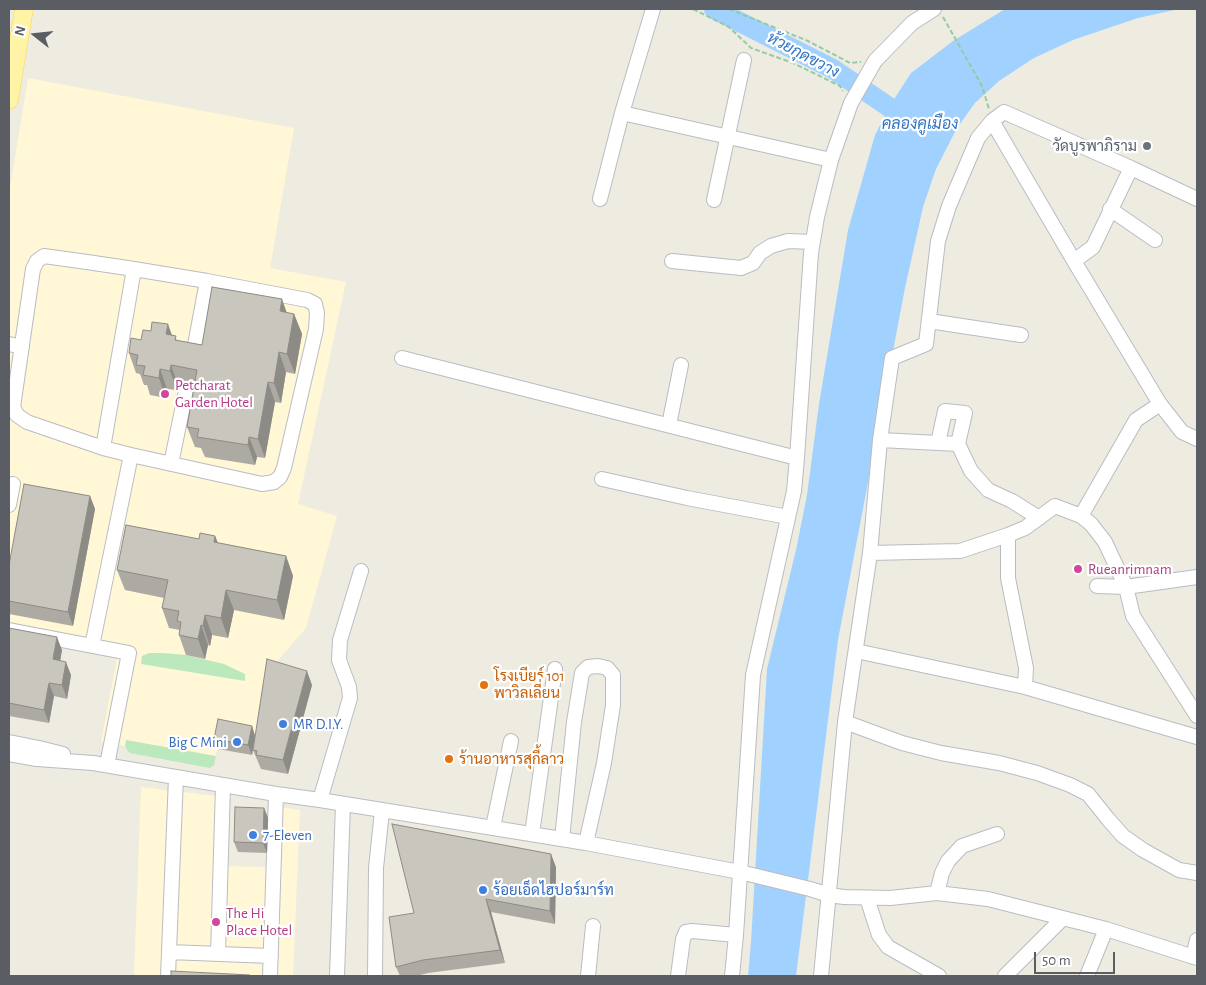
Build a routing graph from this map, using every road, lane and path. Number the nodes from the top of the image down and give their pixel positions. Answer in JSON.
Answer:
{"nodes":[{"id":1,"x":24,"y":9,"type":"edge"},
{"id":2,"x":653,"y":9,"type":"edge"},
{"id":3,"x":693,"y":9,"type":"edge"},
{"id":4,"x":729,"y":9,"type":"edge"},
{"id":5,"x":938,"y":12,"type":"edge"},
{"id":6,"x":744,"y":60,"type":"dead end"},
{"id":7,"x":875,"y":61,"type":"junction"},
{"id":8,"x":9,"y":100,"type":"edge"},
{"id":9,"x":851,"y":103,"type":"junction"},
{"id":10,"x":622,"y":113,"type":"junction"},
{"id":11,"x":992,"y":121,"type":"junction"},
{"id":12,"x":727,"y":136,"type":"junction"},
{"id":13,"x":831,"y":160,"type":"junction"},
{"id":14,"x":1131,"y":168,"type":"junction"},
{"id":15,"x":600,"y":199,"type":"dead end"},
{"id":16,"x":1197,"y":199,"type":"edge"},
{"id":17,"x":714,"y":200,"type":"dead end"},
{"id":18,"x":1110,"y":209,"type":"junction"},
{"id":19,"x":1155,"y":240,"type":"dead end"},
{"id":20,"x":813,"y":242,"type":"junction"},
{"id":21,"x":672,"y":261,"type":"dead end"},
{"id":22,"x":1074,"y":262,"type":"junction"},
{"id":23,"x":134,"y":269,"type":"junction"},
{"id":24,"x":207,"y":281,"type":"junction"},
{"id":25,"x":929,"y":321,"type":"junction"},
{"id":26,"x":1021,"y":336,"type":"dead end"},
{"id":27,"x":15,"y":346,"type":"edge"},
{"id":28,"x":402,"y":358,"type":"dead end"},
{"id":29,"x":192,"y":362,"type":"edge"},
{"id":30,"x":681,"y":365,"type":"dead end"},
{"id":31,"x":13,"y":371,"type":"edge"},
{"id":32,"x":187,"y":386,"type":"dead end"},
{"id":33,"x":1160,"y":404,"type":"junction"},
{"id":34,"x":669,"y":425,"type":"junction"},
{"id":35,"x":1197,"y":439,"type":"edge"},
{"id":36,"x":880,"y":440,"type":"junction"},
{"id":37,"x":938,"y":443,"type":"junction"},
{"id":38,"x":958,"y":444,"type":"junction"},
{"id":39,"x":103,"y":448,"type":"junction"},
{"id":40,"x":130,"y":455,"type":"junction"},
{"id":41,"x":797,"y":458,"type":"junction"},
{"id":42,"x":171,"y":464,"type":"junction"},
{"id":43,"x":602,"y":479,"type":"dead end"},
{"id":44,"x":13,"y":484,"type":"dead end"},
{"id":45,"x":9,"y":505,"type":"edge"},
{"id":46,"x":1081,"y":516,"type":"junction"},
{"id":47,"x":788,"y":517,"type":"junction"},
{"id":48,"x":1039,"y":518,"type":"junction"},
{"id":49,"x":1008,"y":535,"type":"junction"},
{"id":50,"x":870,"y":553,"type":"junction"},
{"id":51,"x":361,"y":571,"type":"dead end"},
{"id":52,"x":1197,"y":577,"type":"edge"},
{"id":53,"x":1097,"y":586,"type":"dead end"},
{"id":54,"x":1126,"y":587,"type":"junction"},
{"id":55,"x":9,"y":630,"type":"edge"},
{"id":56,"x":92,"y":646,"type":"junction"},
{"id":57,"x":856,"y":651,"type":"junction"},
{"id":58,"x":556,"y":669,"type":"dead end"},
{"id":59,"x":1025,"y":687,"type":"junction"},
{"id":60,"x":1197,"y":716,"type":"edge"},
{"id":61,"x":845,"y":722,"type":"junction"},
{"id":62,"x":1197,"y":738,"type":"edge"},
{"id":63,"x":511,"y":741,"type":"dead end"},
{"id":64,"x":9,"y":742,"type":"edge"},
{"id":65,"x":9,"y":754,"type":"edge"},
{"id":66,"x":100,"y":764,"type":"junction"},
{"id":67,"x":176,"y":777,"type":"junction"},
{"id":68,"x":223,"y":785,"type":"junction"},
{"id":69,"x":276,"y":794,"type":"junction"},
{"id":70,"x":320,"y":800,"type":"junction"},
{"id":71,"x":343,"y":804,"type":"junction"},
{"id":72,"x":382,"y":810,"type":"junction"},
{"id":73,"x":493,"y":828,"type":"junction"},
{"id":74,"x":532,"y":834,"type":"junction"},
{"id":75,"x":997,"y":834,"type":"dead end"},
{"id":76,"x":562,"y":839,"type":"junction"},
{"id":77,"x":586,"y":843,"type":"junction"},
{"id":78,"x":745,"y":873,"type":"junction"},
{"id":79,"x":1197,"y":873,"type":"edge"},
{"id":80,"x":829,"y":894,"type":"junction"},
{"id":81,"x":937,"y":894,"type":"junction"},
{"id":82,"x":867,"y":898,"type":"junction"},
{"id":83,"x":1063,"y":918,"type":"junction"},
{"id":84,"x":593,"y":926,"type":"dead end"},
{"id":85,"x":1106,"y":929,"type":"junction"},
{"id":86,"x":736,"y":935,"type":"junction"},
{"id":87,"x":1197,"y":940,"type":"edge"},
{"id":88,"x":169,"y":952,"type":"junction"},
{"id":89,"x":218,"y":954,"type":"junction"},
{"id":90,"x":271,"y":956,"type":"junction"},
{"id":91,"x":1195,"y":958,"type":"edge"},
{"id":92,"x":168,"y":976,"type":"edge"},
{"id":93,"x":270,"y":976,"type":"edge"},
{"id":94,"x":337,"y":976,"type":"edge"},
{"id":95,"x":375,"y":976,"type":"edge"},
{"id":96,"x":588,"y":976,"type":"edge"},
{"id":97,"x":678,"y":976,"type":"edge"},
{"id":98,"x":732,"y":976,"type":"edge"},
{"id":99,"x":821,"y":976,"type":"edge"},
{"id":100,"x":939,"y":976,"type":"edge"},
{"id":101,"x":1005,"y":976,"type":"edge"},
{"id":102,"x":1087,"y":976,"type":"edge"}],
"edges":[{"from":1,"to":8,"type":"main road"},
{"from":2,"to":10,"type":"street"},
{"from":3,"to":9,"type":"path"},
{"from":4,"to":7,"type":"path"},
{"from":5,"to":7,"type":"street"},
{"from":5,"to":11,"type":"path"},
{"from":6,"to":12,"type":"street"},
{"from":7,"to":9,"type":"street"},
{"from":9,"to":13,"type":"street"},
{"from":10,"to":12,"type":"street"},
{"from":10,"to":15,"type":"street"},
{"from":11,"to":14,"type":"street"},
{"from":11,"to":22,"type":"street"},
{"from":11,"to":25,"type":"street"},
{"from":12,"to":13,"type":"street"},
{"from":12,"to":17,"type":"street"},
{"from":13,"to":20,"type":"street"},
{"from":14,"to":16,"type":"street"},
{"from":14,"to":18,"type":"street"},
{"from":18,"to":19,"type":"street"},
{"from":18,"to":22,"type":"street"},
{"from":20,"to":21,"type":"street"},
{"from":20,"to":41,"type":"street"},
{"from":22,"to":33,"type":"street"},
{"from":23,"to":24,"type":"street"},
{"from":23,"to":27,"type":"street"},
{"from":23,"to":39,"type":"street"},
{"from":24,"to":29,"type":"street"},
{"from":24,"to":42,"type":"street"},
{"from":25,"to":26,"type":"street"},
{"from":25,"to":36,"type":"street"},
{"from":27,"to":31,"type":"street"},
{"from":28,"to":34,"type":"street"},
{"from":30,"to":34,"type":"street"},
{"from":31,"to":39,"type":"street"},
{"from":32,"to":42,"type":"street"},
{"from":33,"to":35,"type":"street"},
{"from":33,"to":46,"type":"street"},
{"from":34,"to":41,"type":"street"},
{"from":36,"to":37,"type":"street"},
{"from":36,"to":50,"type":"street"},
{"from":37,"to":38,"type":"street"},
{"from":37,"to":38,"type":"street"},
{"from":38,"to":48,"type":"street"},
{"from":39,"to":40,"type":"street"},
{"from":40,"to":42,"type":"street"},
{"from":40,"to":56,"type":"street"},
{"from":41,"to":47,"type":"street"},
{"from":43,"to":47,"type":"street"},
{"from":44,"to":45,"type":"street"},
{"from":46,"to":48,"type":"street"},
{"from":46,"to":54,"type":"street"},
{"from":47,"to":78,"type":"street"},
{"from":48,"to":49,"type":"street"},
{"from":49,"to":50,"type":"street"},
{"from":49,"to":59,"type":"street"},
{"from":50,"to":57,"type":"street"},
{"from":51,"to":70,"type":"street"},
{"from":52,"to":54,"type":"street"},
{"from":53,"to":54,"type":"street"},
{"from":54,"to":60,"type":"street"},
{"from":55,"to":56,"type":"street"},
{"from":56,"to":66,"type":"street"},
{"from":57,"to":59,"type":"street"},
{"from":57,"to":61,"type":"street"},
{"from":58,"to":74,"type":"street"},
{"from":59,"to":62,"type":"street"},
{"from":61,"to":79,"type":"street"},
{"from":61,"to":80,"type":"street"},
{"from":63,"to":73,"type":"street"},
{"from":64,"to":66,"type":"street"},
{"from":65,"to":66,"type":"street"},
{"from":66,"to":67,"type":"street"},
{"from":67,"to":68,"type":"street"},
{"from":67,"to":88,"type":"street"},
{"from":68,"to":69,"type":"street"},
{"from":68,"to":89,"type":"street"},
{"from":69,"to":70,"type":"street"},
{"from":69,"to":90,"type":"street"},
{"from":70,"to":71,"type":"street"},
{"from":71,"to":72,"type":"street"},
{"from":71,"to":94,"type":"street"},
{"from":72,"to":73,"type":"street"},
{"from":72,"to":95,"type":"street"},
{"from":73,"to":74,"type":"street"},
{"from":74,"to":76,"type":"street"},
{"from":75,"to":81,"type":"street"},
{"from":76,"to":77,"type":"street"},
{"from":76,"to":77,"type":"street"},
{"from":77,"to":78,"type":"street"},
{"from":78,"to":80,"type":"street"},
{"from":78,"to":86,"type":"street"},
{"from":80,"to":82,"type":"street"},
{"from":80,"to":99,"type":"street"},
{"from":81,"to":82,"type":"street"},
{"from":81,"to":83,"type":"street"},
{"from":82,"to":100,"type":"street"},
{"from":83,"to":85,"type":"street"},
{"from":83,"to":101,"type":"street"},
{"from":84,"to":96,"type":"street"},
{"from":85,"to":91,"type":"street"},
{"from":85,"to":102,"type":"street"},
{"from":86,"to":97,"type":"street"},
{"from":86,"to":98,"type":"street"},
{"from":87,"to":91,"type":"street"},
{"from":88,"to":89,"type":"street"},
{"from":88,"to":92,"type":"street"},
{"from":89,"to":90,"type":"street"},
{"from":90,"to":93,"type":"street"}]}
